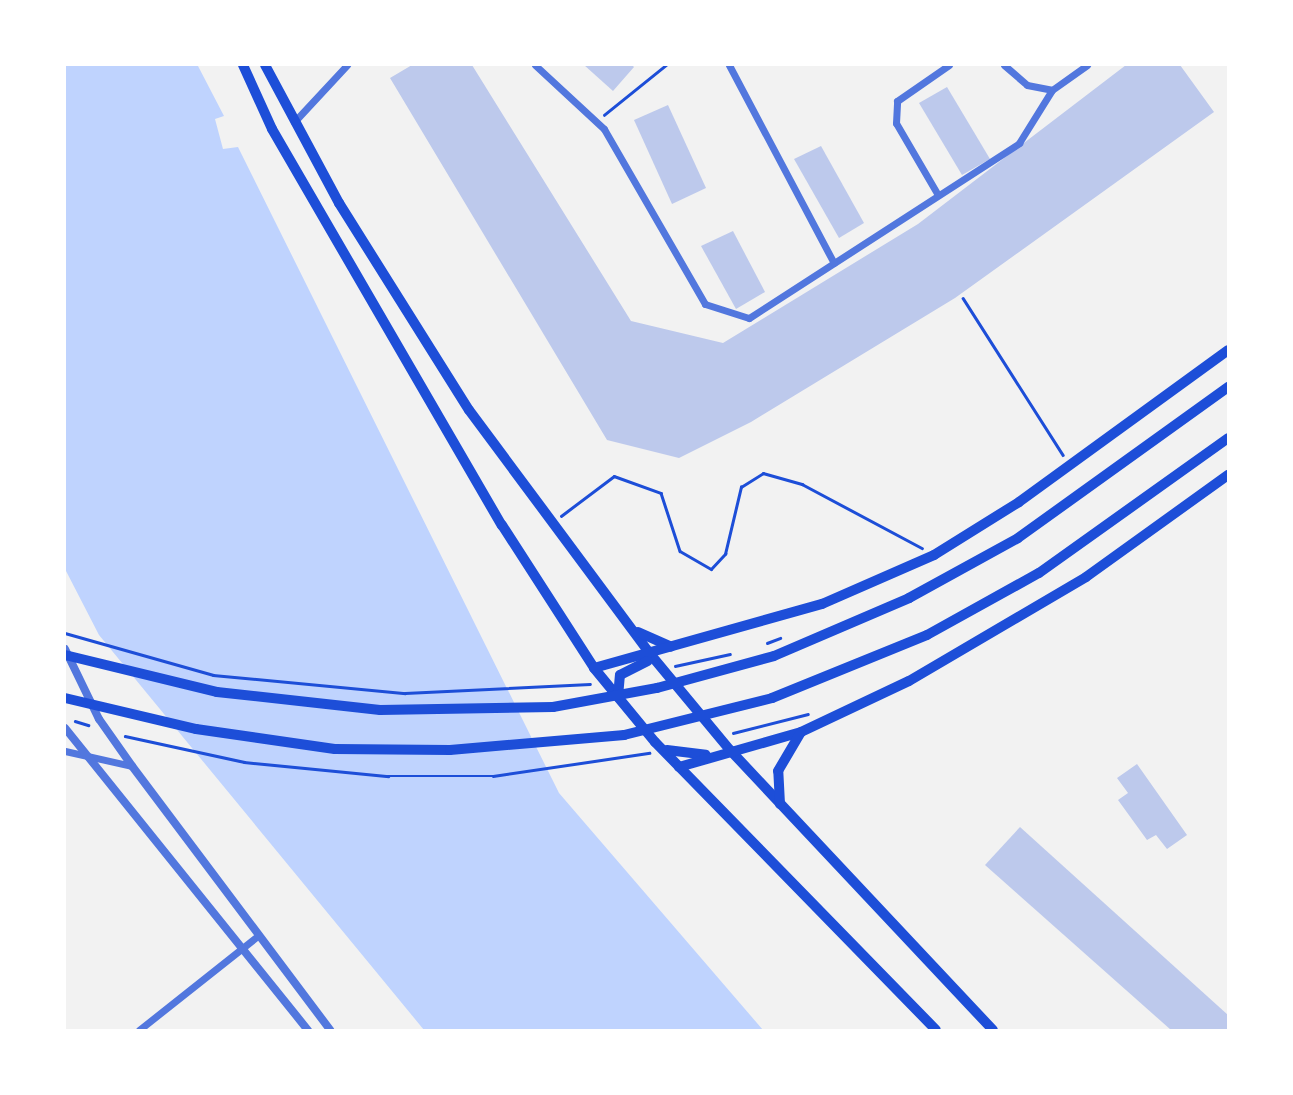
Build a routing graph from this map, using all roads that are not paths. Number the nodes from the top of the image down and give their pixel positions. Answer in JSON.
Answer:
{"nodes":[{"id":1,"x":243,"y":65,"type":"edge"},
{"id":2,"x":265,"y":65,"type":"edge"},
{"id":3,"x":347,"y":65,"type":"edge"},
{"id":4,"x":535,"y":65,"type":"edge"},
{"id":5,"x":729,"y":65,"type":"edge"},
{"id":6,"x":949,"y":65,"type":"edge"},
{"id":7,"x":1004,"y":65,"type":"edge"},
{"id":8,"x":1087,"y":65,"type":"edge"},
{"id":9,"x":1052,"y":90,"type":"junction"},
{"id":10,"x":294,"y":122,"type":"junction"},
{"id":11,"x":939,"y":195,"type":"junction"},
{"id":12,"x":834,"y":263,"type":"junction"},
{"id":13,"x":1228,"y":350,"type":"edge"},
{"id":14,"x":1228,"y":387,"type":"edge"},
{"id":15,"x":1228,"y":438,"type":"edge"},
{"id":16,"x":1228,"y":475,"type":"edge"},
{"id":17,"x":625,"y":620,"type":"junction"},
{"id":18,"x":677,"y":648,"type":"junction"},
{"id":19,"x":65,"y":649,"type":"edge"},
{"id":20,"x":65,"y":655,"type":"edge"},
{"id":21,"x":652,"y":657,"type":"junction"},
{"id":22,"x":594,"y":668,"type":"junction"},
{"id":23,"x":618,"y":697,"type":"junction"},
{"id":24,"x":65,"y":698,"type":"edge"},
{"id":25,"x":65,"y":728,"type":"edge"},
{"id":26,"x":801,"y":732,"type":"junction"},
{"id":27,"x":655,"y":742,"type":"junction"},
{"id":28,"x":65,"y":751,"type":"edge"},
{"id":29,"x":731,"y":752,"type":"junction"},
{"id":30,"x":86,"y":756,"type":"junction"},
{"id":31,"x":132,"y":766,"type":"junction"},
{"id":32,"x":679,"y":767,"type":"junction"},
{"id":33,"x":780,"y":805,"type":"junction"},
{"id":34,"x":255,"y":938,"type":"junction"},
{"id":35,"x":243,"y":948,"type":"junction"},
{"id":36,"x":139,"y":1030,"type":"edge"},
{"id":37,"x":308,"y":1030,"type":"edge"},
{"id":38,"x":330,"y":1030,"type":"edge"},
{"id":39,"x":936,"y":1030,"type":"edge"},
{"id":40,"x":993,"y":1030,"type":"edge"}],
"edges":[{"from":1,"to":22,"type":"main road"},
{"from":2,"to":10,"type":"main road"},
{"from":3,"to":10,"type":"street"},
{"from":4,"to":12,"type":"street"},
{"from":5,"to":12,"type":"street"},
{"from":6,"to":11,"type":"street"},
{"from":7,"to":9,"type":"street"},
{"from":8,"to":9,"type":"street"},
{"from":9,"to":11,"type":"street"},
{"from":10,"to":17,"type":"main road"},
{"from":11,"to":12,"type":"street"},
{"from":13,"to":18,"type":"main road"},
{"from":14,"to":20,"type":"highway"},
{"from":15,"to":24,"type":"highway"},
{"from":16,"to":26,"type":"main road"},
{"from":17,"to":18,"type":"main road"},
{"from":17,"to":21,"type":"main road"},
{"from":18,"to":21,"type":"main road"},
{"from":19,"to":31,"type":"street"},
{"from":21,"to":22,"type":"main road"},
{"from":21,"to":23,"type":"main road"},
{"from":21,"to":29,"type":"main road"},
{"from":22,"to":23,"type":"main road"},
{"from":23,"to":27,"type":"main road"},
{"from":25,"to":30,"type":"street"},
{"from":26,"to":29,"type":"main road"},
{"from":26,"to":33,"type":"main road"},
{"from":27,"to":29,"type":"main road"},
{"from":27,"to":32,"type":"main road"},
{"from":28,"to":30,"type":"street"},
{"from":29,"to":32,"type":"main road"},
{"from":29,"to":33,"type":"main road"},
{"from":30,"to":31,"type":"street"},
{"from":30,"to":35,"type":"street"},
{"from":31,"to":34,"type":"street"},
{"from":32,"to":39,"type":"main road"},
{"from":33,"to":40,"type":"main road"},
{"from":34,"to":35,"type":"street"},
{"from":34,"to":38,"type":"street"},
{"from":35,"to":36,"type":"street"},
{"from":35,"to":37,"type":"street"}]}
